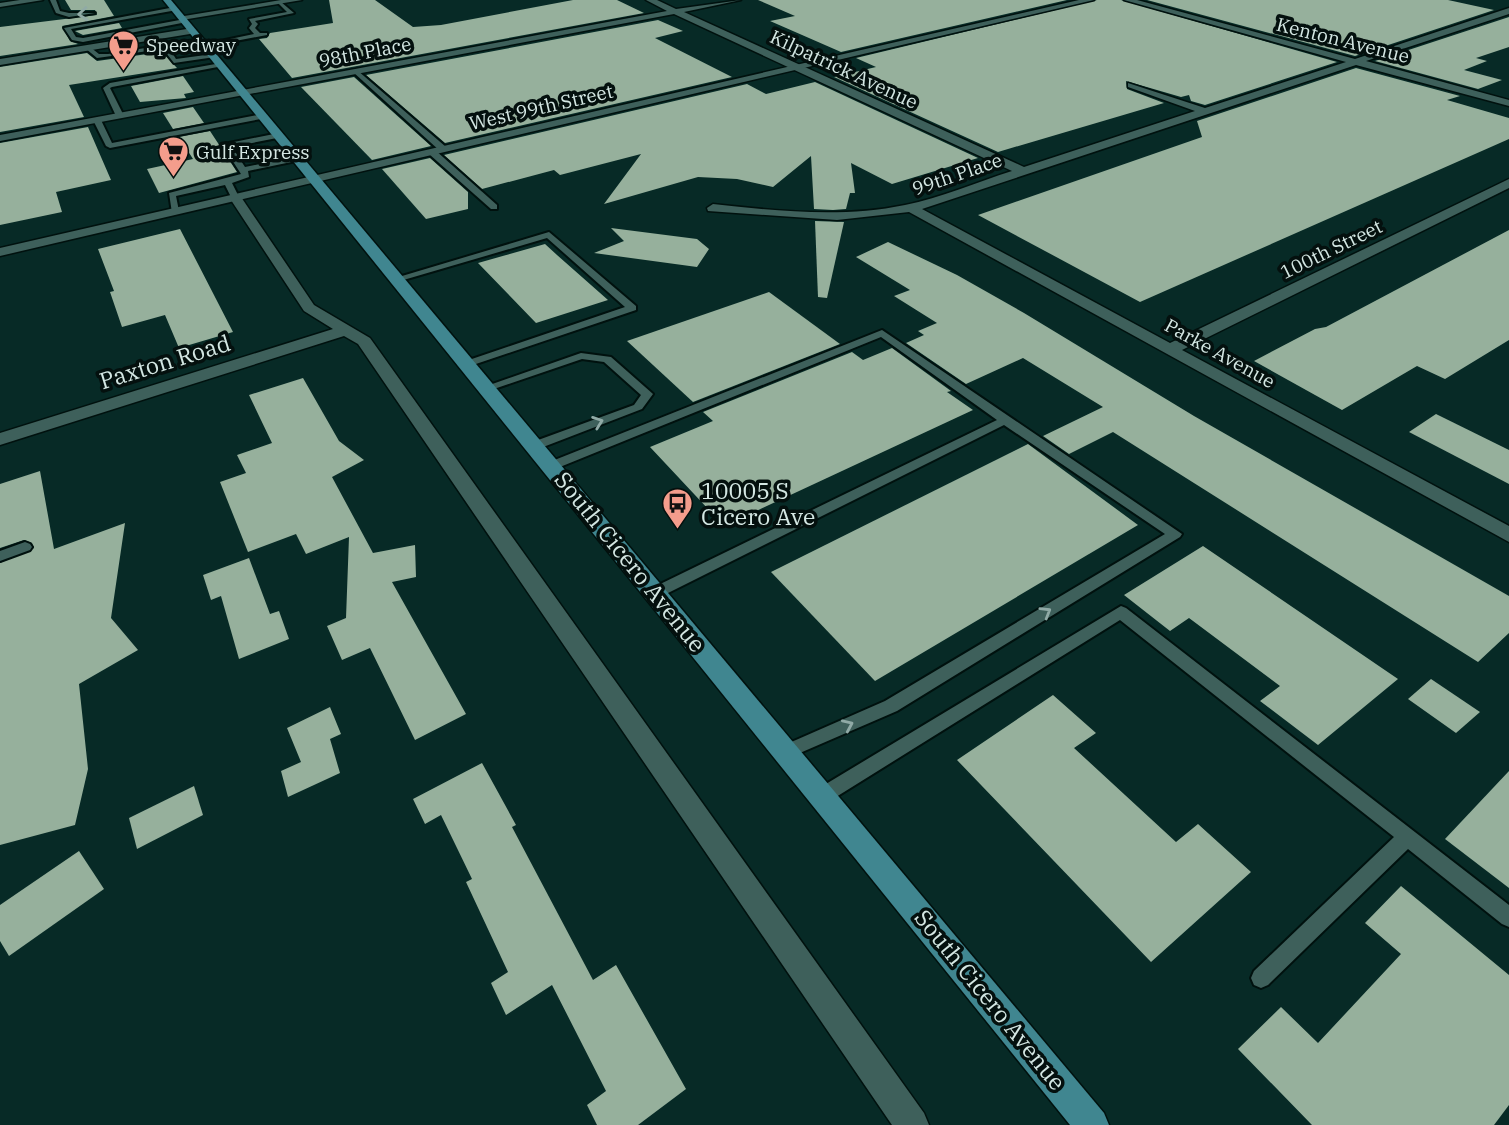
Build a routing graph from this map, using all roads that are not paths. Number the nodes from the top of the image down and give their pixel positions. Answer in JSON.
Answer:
{"nodes":[{"id":1,"x":39,"y":0,"type":"edge"},
{"id":2,"x":53,"y":0,"type":"edge"},
{"id":3,"x":298,"y":0,"type":"edge"},
{"id":4,"x":650,"y":0,"type":"edge"},
{"id":5,"x":737,"y":0,"type":"edge"},
{"id":6,"x":1090,"y":0,"type":"edge"},
{"id":7,"x":1128,"y":0,"type":"edge"},
{"id":8,"x":279,"y":3,"type":"junction"},
{"id":9,"x":0,"y":5,"type":"edge"},
{"id":10,"x":122,"y":9,"type":"dead end"},
{"id":11,"x":240,"y":9,"type":"junction"},
{"id":12,"x":176,"y":10,"type":"edge"},
{"id":13,"x":1509,"y":10,"type":"edge"},
{"id":14,"x":675,"y":12,"type":"junction"},
{"id":15,"x":98,"y":13,"type":"dead end"},
{"id":16,"x":258,"y":26,"type":"junction"},
{"id":17,"x":193,"y":31,"type":"junction"},
{"id":18,"x":258,"y":35,"type":"junction"},
{"id":19,"x":135,"y":36,"type":"junction"},
{"id":20,"x":203,"y":43,"type":"junction"},
{"id":21,"x":164,"y":47,"type":"junction"},
{"id":22,"x":88,"y":48,"type":"junction"},
{"id":23,"x":141,"y":51,"type":"junction"},
{"id":24,"x":213,"y":56,"type":"junction"},
{"id":25,"x":1358,"y":61,"type":"junction"},
{"id":26,"x":0,"y":62,"type":"edge"},
{"id":27,"x":221,"y":65,"type":"junction"},
{"id":28,"x":796,"y":67,"type":"junction"},
{"id":29,"x":355,"y":71,"type":"junction"},
{"id":30,"x":1132,"y":85,"type":"dead end"},
{"id":31,"x":243,"y":92,"type":"junction"},
{"id":32,"x":1509,"y":103,"type":"edge"},
{"id":33,"x":1205,"y":111,"type":"junction"},
{"id":34,"x":120,"y":116,"type":"junction"},
{"id":35,"x":263,"y":117,"type":"junction"},
{"id":36,"x":97,"y":120,"type":"junction"},
{"id":37,"x":279,"y":135,"type":"junction"},
{"id":38,"x":0,"y":138,"type":"edge"},
{"id":39,"x":438,"y":150,"type":"junction"},
{"id":40,"x":298,"y":158,"type":"junction"},
{"id":41,"x":243,"y":170,"type":"junction"},
{"id":42,"x":1023,"y":171,"type":"junction"},
{"id":43,"x":314,"y":179,"type":"junction"},
{"id":44,"x":228,"y":182,"type":"junction"},
{"id":45,"x":1509,"y":183,"type":"edge"},
{"id":46,"x":235,"y":197,"type":"junction"},
{"id":47,"x":494,"y":207,"type":"dead end"},
{"id":48,"x":713,"y":208,"type":"dead end"},
{"id":49,"x":911,"y":208,"type":"junction"},
{"id":50,"x":175,"y":211,"type":"junction"},
{"id":51,"x":0,"y":252,"type":"edge"},
{"id":52,"x":397,"y":279,"type":"junction"},
{"id":53,"x":344,"y":331,"type":"junction"},
{"id":54,"x":1169,"y":350,"type":"junction"},
{"id":55,"x":467,"y":363,"type":"junction"},
{"id":56,"x":486,"y":388,"type":"junction"},
{"id":57,"x":1005,"y":420,"type":"junction"},
{"id":58,"x":0,"y":439,"type":"edge"},
{"id":59,"x":534,"y":446,"type":"junction"},
{"id":60,"x":551,"y":466,"type":"junction"},
{"id":61,"x":1509,"y":535,"type":"edge"},
{"id":62,"x":25,"y":547,"type":"dead end"},
{"id":63,"x":0,"y":556,"type":"edge"},
{"id":64,"x":655,"y":593,"type":"junction"},
{"id":65,"x":786,"y":752,"type":"junction"},
{"id":66,"x":822,"y":796,"type":"junction"},
{"id":67,"x":1407,"y":837,"type":"junction"},
{"id":68,"x":1509,"y":917,"type":"edge"},
{"id":69,"x":1261,"y":978,"type":"dead end"},
{"id":70,"x":912,"y":1125,"type":"edge"},
{"id":71,"x":1093,"y":1125,"type":"edge"}],
"edges":[{"from":1,"to":9,"type":"street"},
{"from":15,"to":2,"type":"lane","one_way":true},
{"from":3,"to":8,"type":"street"},
{"from":4,"to":14,"type":"street","name":"Kilpatrick Avenue"},
{"from":5,"to":14,"type":"street","name":"98th Place"},
{"from":6,"to":28,"type":"street","name":"West 99th Street"},
{"from":7,"to":25,"type":"street","name":"Kenton Avenue"},
{"from":8,"to":11,"type":"street"},
{"from":8,"to":16,"type":"lane"},
{"from":10,"to":12,"type":"lane"},
{"from":11,"to":12,"type":"street"},
{"from":11,"to":16,"type":"lane"},
{"from":12,"to":17,"type":"main road","name":"South Cicero Avenue"},
{"from":12,"to":19,"type":"lane"},
{"from":12,"to":19,"type":"lane"},
{"from":13,"to":25,"type":"street","name":"99th Place"},
{"from":14,"to":28,"type":"street","name":"Kilpatrick Avenue"},
{"from":14,"to":29,"type":"street","name":"98th Place"},
{"from":16,"to":18,"type":"lane"},
{"from":16,"to":18,"type":"lane"},
{"from":17,"to":19,"type":"street"},
{"from":17,"to":20,"type":"main road","name":"South Cicero Avenue"},
{"from":18,"to":20,"type":"lane"},
{"from":19,"to":22,"type":"street"},
{"from":19,"to":23,"type":"lane"},
{"from":20,"to":21,"type":"lane"},
{"from":20,"to":24,"type":"main road","name":"South Cicero Avenue"},
{"from":21,"to":23,"type":"lane"},
{"from":21,"to":24,"type":"lane"},
{"from":22,"to":23,"type":"lane"},
{"from":22,"to":26,"type":"street"},
{"from":24,"to":27,"type":"main road","name":"South Cicero Avenue"},
{"from":25,"to":32,"type":"street","name":"Kenton Avenue"},
{"from":25,"to":33,"type":"street","name":"99th Place"},
{"from":27,"to":31,"type":"main road","name":"South Cicero Avenue"},
{"from":27,"to":34,"type":"lane"},
{"from":28,"to":39,"type":"street","name":"West 99th Street"},
{"from":28,"to":42,"type":"street","name":"Kilpatrick Avenue"},
{"from":29,"to":31,"type":"street","name":"98th Place"},
{"from":29,"to":39,"type":"lane"},
{"from":30,"to":33,"type":"street"},
{"from":31,"to":34,"type":"street","name":"98th Place"},
{"from":31,"to":35,"type":"main road","name":"South Cicero Avenue"},
{"from":33,"to":42,"type":"street","name":"99th Place"},
{"from":34,"to":36,"type":"street","name":"98th Place"},
{"from":35,"to":36,"type":"lane"},
{"from":35,"to":37,"type":"main road","name":"South Cicero Avenue"},
{"from":36,"to":38,"type":"street","name":"98th Place"},
{"from":37,"to":40,"type":"main road","name":"South Cicero Avenue"},
{"from":37,"to":41,"type":"lane"},
{"from":39,"to":43,"type":"street","name":"West 99th Street"},
{"from":39,"to":47,"type":"lane"},
{"from":40,"to":41,"type":"lane"},
{"from":40,"to":43,"type":"main road","name":"South Cicero Avenue"},
{"from":41,"to":44,"type":"lane"},
{"from":42,"to":49,"type":"street","name":"99th Place"},
{"from":43,"to":46,"type":"street","name":"West 99th Street"},
{"from":43,"to":52,"type":"main road","name":"South Cicero Avenue"},
{"from":44,"to":46,"type":"lane"},
{"from":44,"to":50,"type":"lane"},
{"from":45,"to":54,"type":"street","name":"100th Street"},
{"from":46,"to":50,"type":"street","name":"West 99th Street"},
{"from":46,"to":53,"type":"street"},
{"from":48,"to":49,"type":"street","name":"99th Place"},
{"from":49,"to":54,"type":"street","name":"Parke Avenue"},
{"from":50,"to":51,"type":"street","name":"West 99th Street"},
{"from":52,"to":55,"type":"main road","name":"South Cicero Avenue"},
{"from":52,"to":55,"type":"lane"},
{"from":53,"to":58,"type":"street","name":"Paxton Road"},
{"from":53,"to":70,"type":"street"},
{"from":54,"to":61,"type":"street","name":"Parke Avenue"},
{"from":55,"to":56,"type":"main road","name":"South Cicero Avenue"},
{"from":56,"to":59,"type":"main road","name":"South Cicero Avenue"},
{"from":59,"to":56,"type":"lane","one_way":true},
{"from":57,"to":60,"type":"lane"},
{"from":57,"to":64,"type":"lane"},
{"from":65,"to":57,"type":"lane","one_way":true},
{"from":59,"to":60,"type":"main road","name":"South Cicero Avenue"},
{"from":60,"to":64,"type":"main road","name":"South Cicero Avenue"},
{"from":62,"to":63,"type":"lane"},
{"from":64,"to":65,"type":"main road","name":"South Cicero Avenue"},
{"from":65,"to":66,"type":"main road","name":"South Cicero Avenue"},
{"from":66,"to":67,"type":"lane"},
{"from":66,"to":71,"type":"main road","name":"South Cicero Avenue"},
{"from":67,"to":68,"type":"lane"},
{"from":67,"to":69,"type":"lane"}]}
